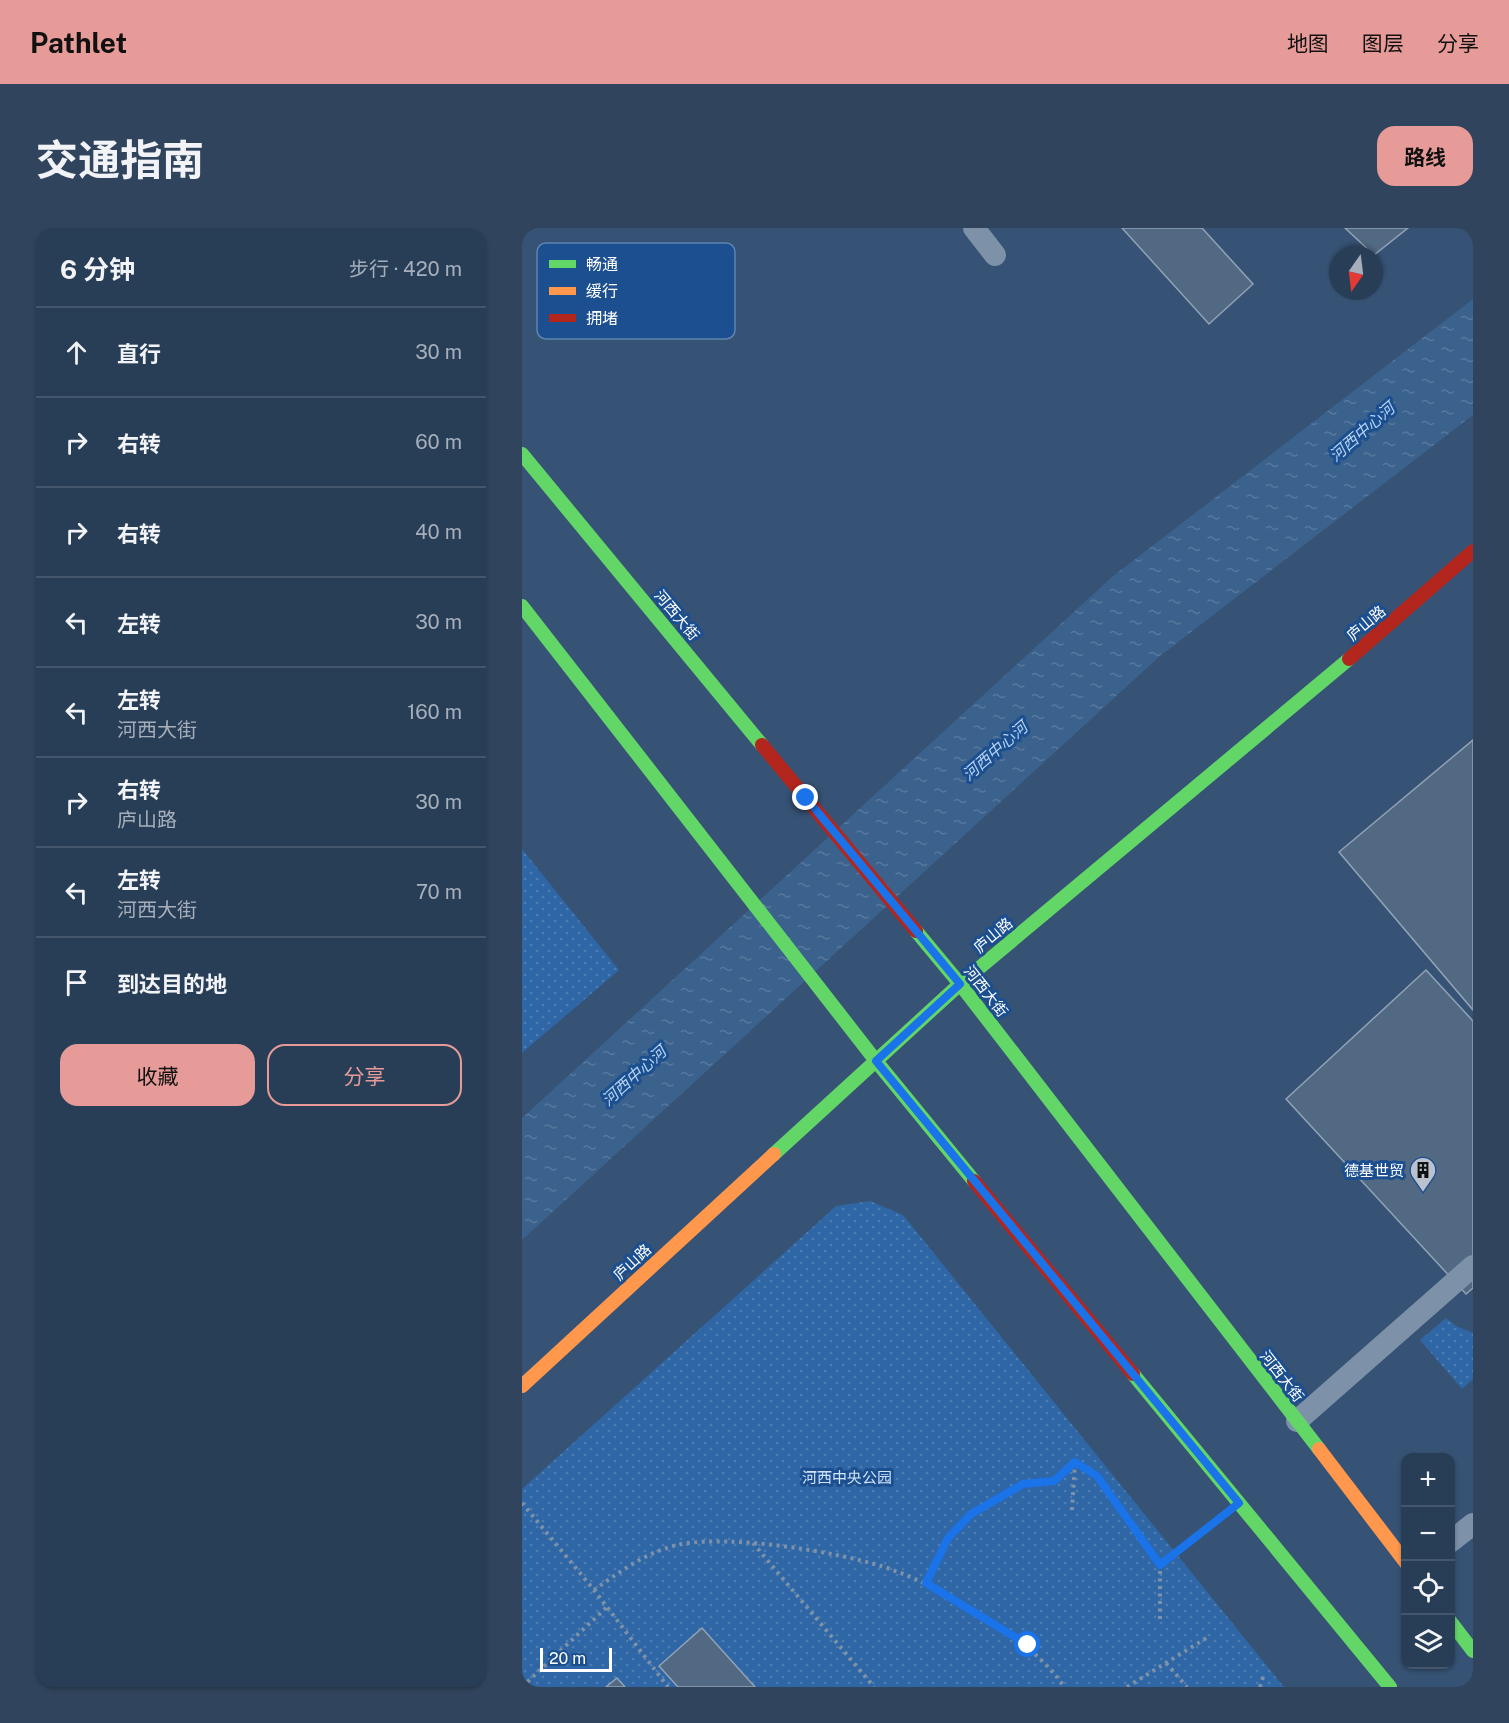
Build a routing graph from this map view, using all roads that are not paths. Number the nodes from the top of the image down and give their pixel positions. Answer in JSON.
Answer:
{"nodes":[{"id":1,"x":974,"y":228,"type":"edge"},
{"id":2,"x":995,"y":255,"type":"dead end"},
{"id":3,"x":522,"y":454,"type":"edge"},
{"id":4,"x":1473,"y":551,"type":"edge"},
{"id":5,"x":522,"y":606,"type":"edge"},
{"id":6,"x":960,"y":984,"type":"junction"},
{"id":7,"x":876,"y":1061,"type":"junction"},
{"id":8,"x":1473,"y":1266,"type":"edge"},
{"id":9,"x":522,"y":1386,"type":"edge"},
{"id":10,"x":1297,"y":1421,"type":"junction"},
{"id":11,"x":1473,"y":1524,"type":"edge"},
{"id":12,"x":1455,"y":1538,"type":"edge"},
{"id":13,"x":1404,"y":1561,"type":"edge"},
{"id":14,"x":1455,"y":1628,"type":"edge"},
{"id":15,"x":1473,"y":1651,"type":"edge"},
{"id":16,"x":1390,"y":1687,"type":"edge"}],
"edges":[{"from":1,"to":2,"type":"street"},
{"from":3,"to":6,"type":"main road","name":"河西大街"},
{"from":4,"to":6,"type":"main road","name":"庐山路"},
{"from":5,"to":7,"type":"main road"},
{"from":6,"to":7,"type":"main road","name":"庐山路"},
{"from":6,"to":10,"type":"main road","name":"河西大街"},
{"from":7,"to":9,"type":"main road","name":"庐山路"},
{"from":7,"to":16,"type":"main road"},
{"from":8,"to":10,"type":"street"},
{"from":10,"to":13,"type":"main road","name":"河西大街"},
{"from":11,"to":12,"type":"street"},
{"from":14,"to":15,"type":"main road"}]}
